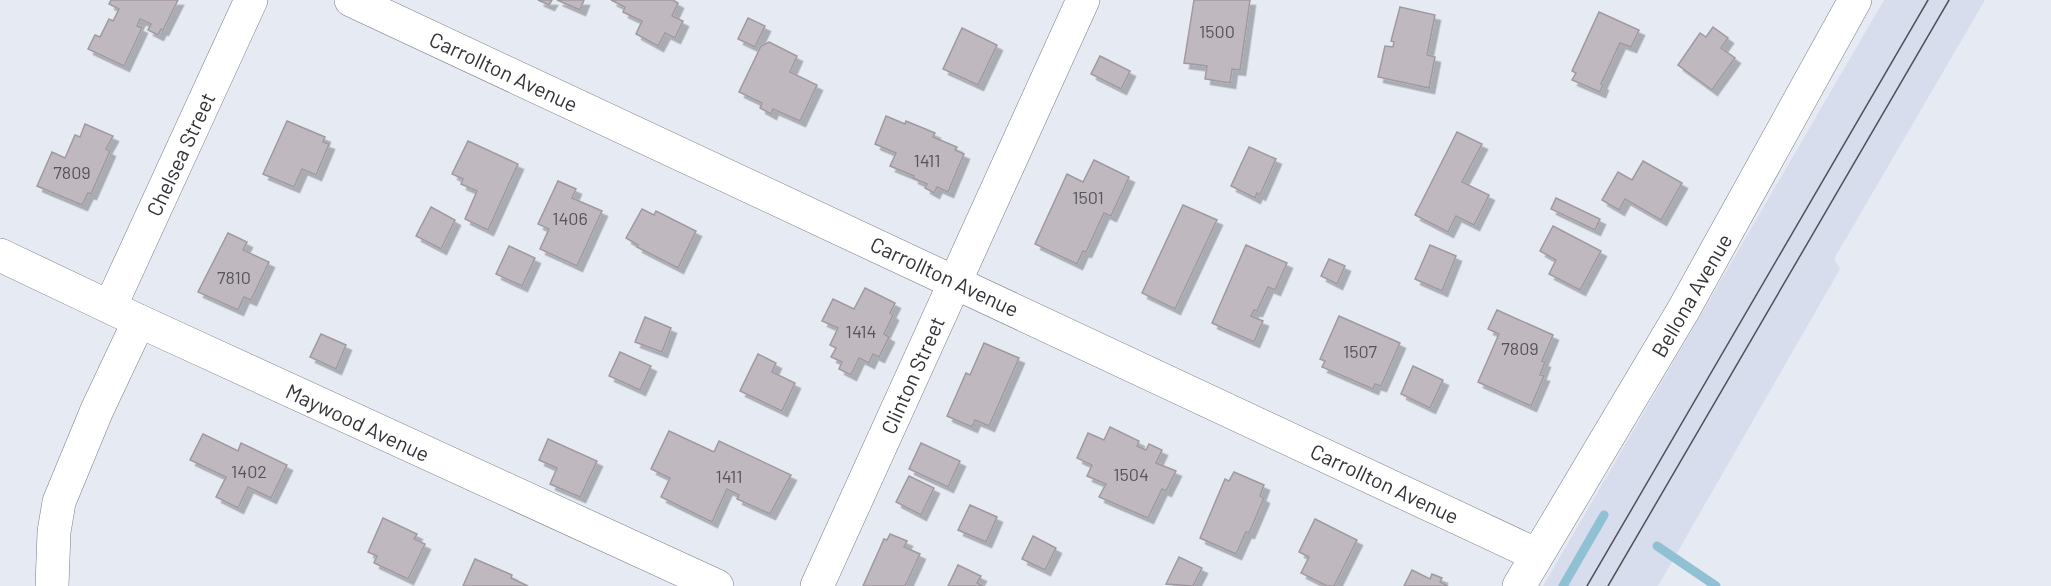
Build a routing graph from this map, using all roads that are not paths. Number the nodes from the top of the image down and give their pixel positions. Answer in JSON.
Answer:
{"nodes":[{"id":1,"x":251,"y":0,"type":"edge"},
{"id":2,"x":351,"y":0,"type":"edge"},
{"id":3,"x":1083,"y":0,"type":"edge"},
{"id":4,"x":1855,"y":0,"type":"edge"},
{"id":5,"x":0,"y":255,"type":"edge"},
{"id":6,"x":955,"y":281,"type":"junction"},
{"id":7,"x":110,"y":307,"type":"junction"},
{"id":8,"x":139,"y":321,"type":"junction"},
{"id":9,"x":1538,"y":555,"type":"junction"},
{"id":10,"x":52,"y":586,"type":"edge"},
{"id":11,"x":717,"y":586,"type":"edge"},
{"id":12,"x":817,"y":586,"type":"edge"},
{"id":13,"x":1519,"y":586,"type":"edge"}],
"edges":[{"from":1,"to":7,"type":"street","name":"Chelsea Street"},
{"from":2,"to":6,"type":"street","name":"Carrollton Avenue"},
{"from":3,"to":6,"type":"street","name":"Clinton Street"},
{"from":4,"to":9,"type":"street","name":"Bellona Avenue"},
{"from":5,"to":7,"type":"street","name":"Maywood Avenue"},
{"from":6,"to":9,"type":"street","name":"Carrollton Avenue"},
{"from":6,"to":12,"type":"street","name":"Clinton Street"},
{"from":7,"to":8,"type":"street","name":"Maywood Avenue"},
{"from":8,"to":10,"type":"street"},
{"from":8,"to":11,"type":"street","name":"Maywood Avenue"},
{"from":9,"to":13,"type":"street","name":"Bellona Avenue"}]}
